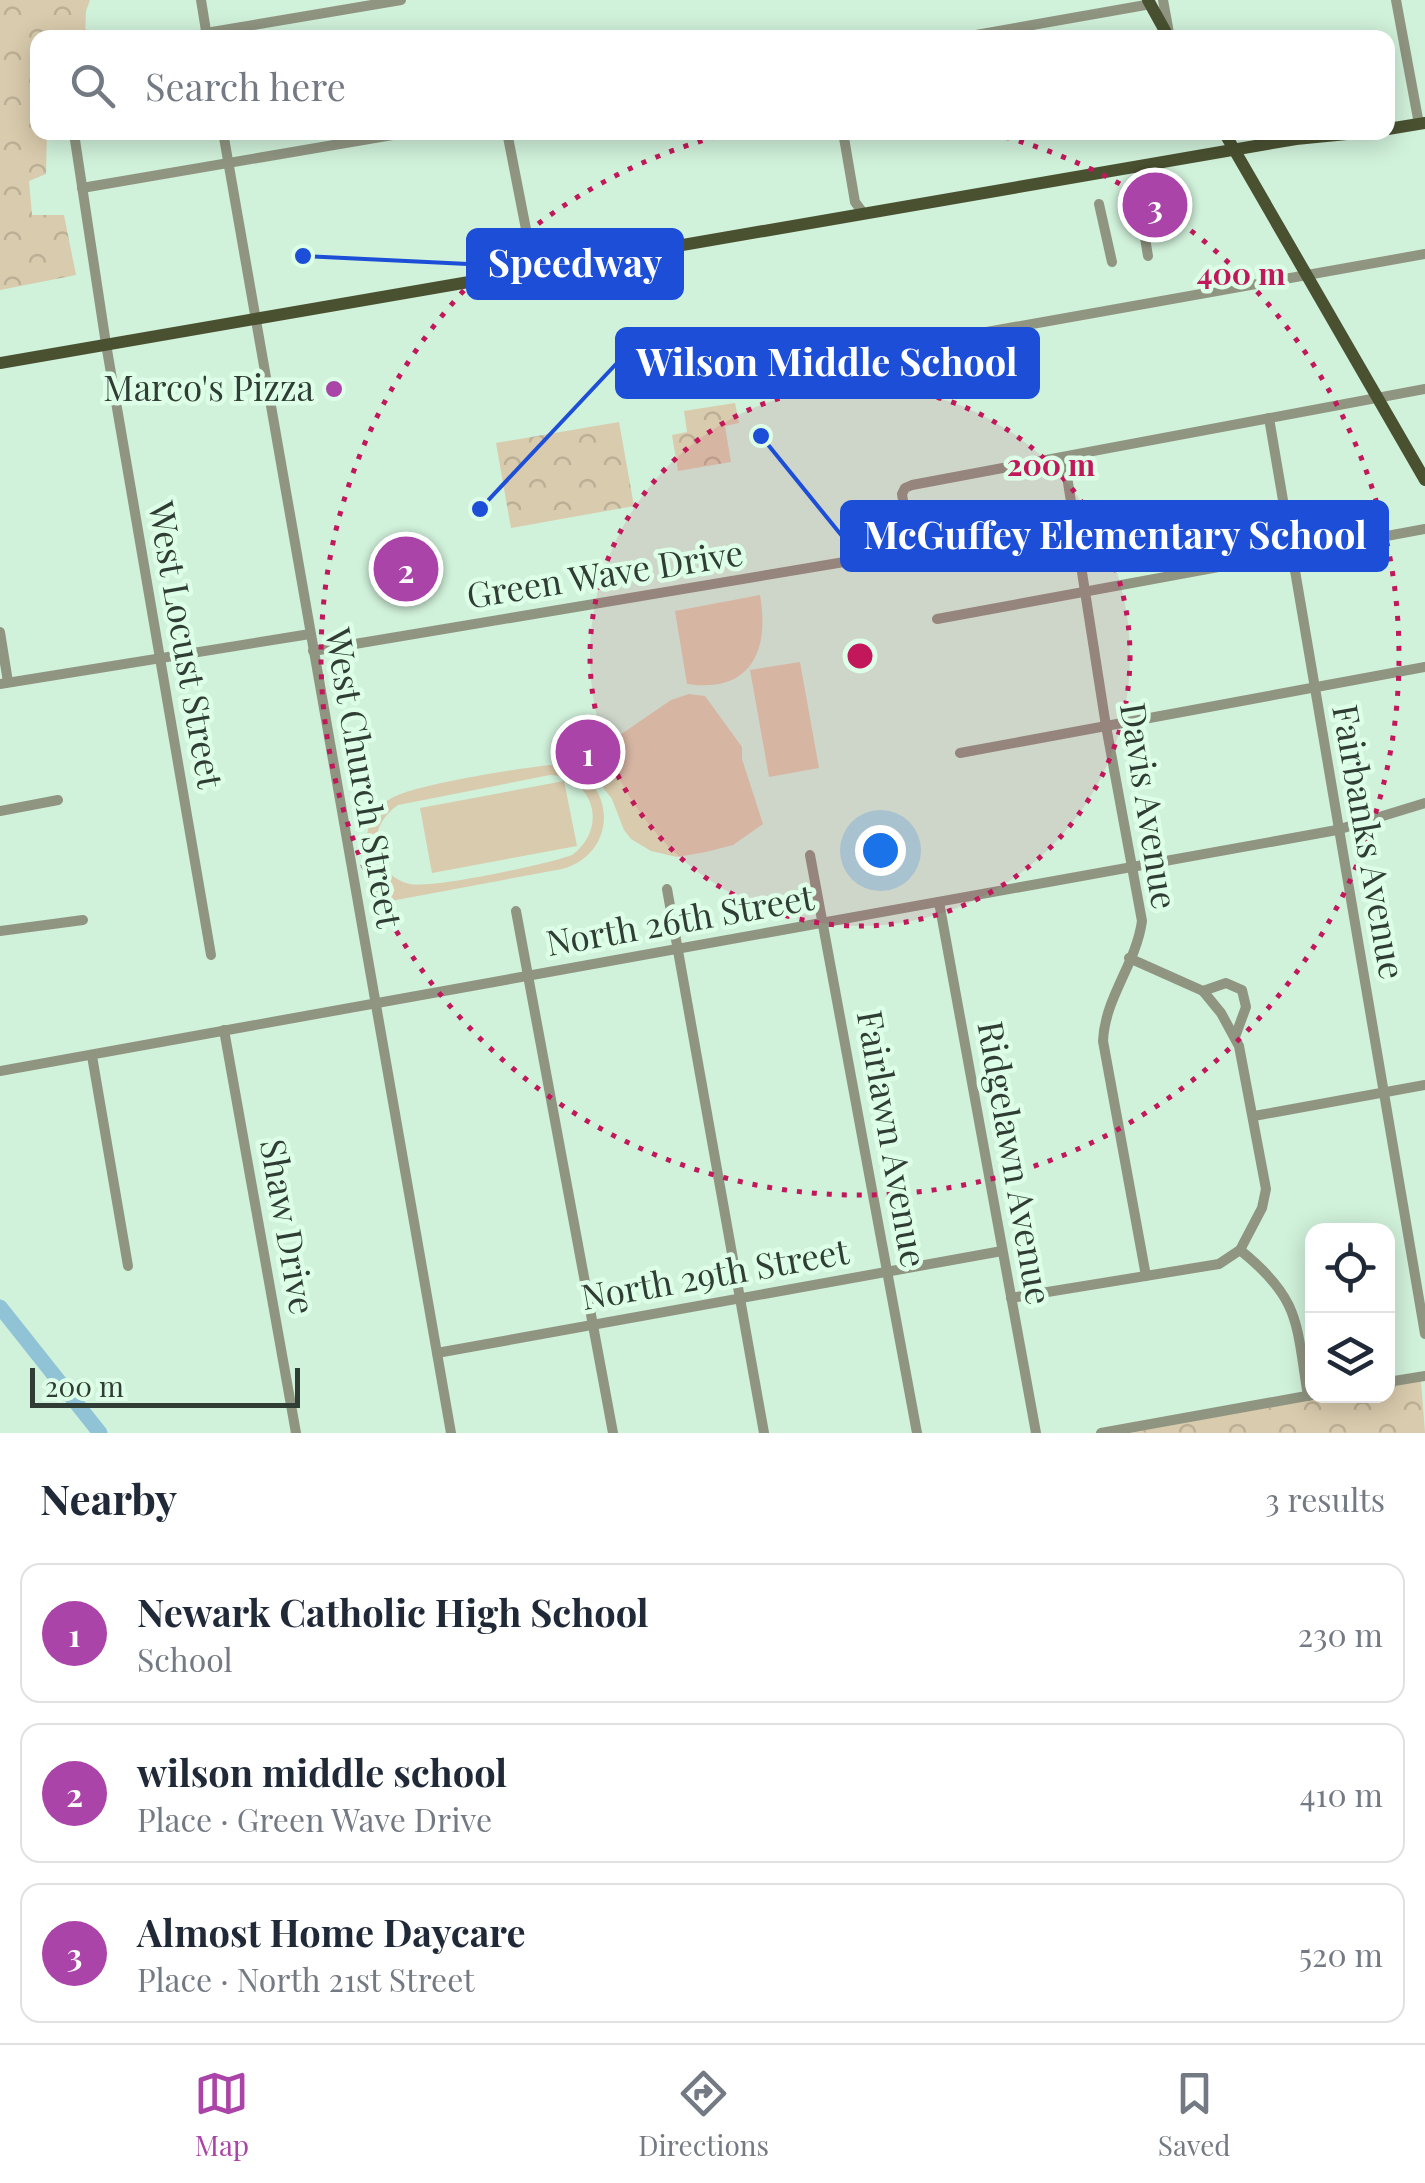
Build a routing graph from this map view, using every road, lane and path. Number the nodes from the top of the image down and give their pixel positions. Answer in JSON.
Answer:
{"nodes":[{"id":1,"x":201,"y":0,"type":"edge"},
{"id":2,"x":401,"y":0,"type":"edge"},
{"id":3,"x":1396,"y":0,"type":"edge"},
{"id":4,"x":1154,"y":2,"type":"edge"},
{"id":5,"x":206,"y":30,"type":"edge"},
{"id":6,"x":235,"y":30,"type":"edge"},
{"id":7,"x":1003,"y":30,"type":"edge"},
{"id":8,"x":1166,"y":30,"type":"edge"},
{"id":9,"x":1422,"y":123,"type":"edge"},
{"id":10,"x":1395,"y":128,"type":"edge"},
{"id":11,"x":75,"y":140,"type":"dead end"},
{"id":12,"x":224,"y":140,"type":"edge"},
{"id":13,"x":364,"y":140,"type":"edge"},
{"id":14,"x":509,"y":140,"type":"edge"},
{"id":15,"x":844,"y":140,"type":"edge"},
{"id":16,"x":1228,"y":140,"type":"edge"},
{"id":17,"x":1291,"y":140,"type":"edge"},
{"id":18,"x":1234,"y":151,"type":"junction"},
{"id":19,"x":228,"y":164,"type":"junction"},
{"id":20,"x":82,"y":188,"type":"junction"},
{"id":21,"x":1100,"y":204,"type":"dead end"},
{"id":22,"x":1140,"y":208,"type":"dead end"},
{"id":23,"x":864,"y":214,"type":"junction"},
{"id":24,"x":1425,"y":254,"type":"edge"},
{"id":25,"x":1148,"y":256,"type":"dead end"},
{"id":26,"x":1112,"y":262,"type":"dead end"},
{"id":27,"x":534,"y":270,"type":"junction"},
{"id":28,"x":1307,"y":276,"type":"junction"},
{"id":29,"x":254,"y":317,"type":"junction"},
{"id":30,"x":106,"y":344,"type":"junction"},
{"id":31,"x":852,"y":356,"type":"dead end"},
{"id":32,"x":0,"y":363,"type":"edge"},
{"id":33,"x":1425,"y":389,"type":"edge"},
{"id":34,"x":1378,"y":398,"type":"junction"},
{"id":35,"x":1269,"y":418,"type":"junction"},
{"id":36,"x":1064,"y":456,"type":"junction"},
{"id":37,"x":1425,"y":480,"type":"edge"},
{"id":38,"x":1425,"y":529,"type":"edge"},
{"id":39,"x":1291,"y":554,"type":"junction"},
{"id":40,"x":1086,"y":592,"type":"junction"},
{"id":41,"x":937,"y":619,"type":"dead end"},
{"id":42,"x":0,"y":632,"type":"edge"},
{"id":43,"x":310,"y":634,"type":"junction"},
{"id":44,"x":313,"y":651,"type":"junction"},
{"id":45,"x":160,"y":658,"type":"junction"},
{"id":46,"x":1425,"y":668,"type":"edge"},
{"id":47,"x":4,"y":683,"type":"edge"},
{"id":48,"x":1314,"y":688,"type":"junction"},
{"id":49,"x":1106,"y":726,"type":"junction"},
{"id":50,"x":960,"y":752,"type":"dead end"},
{"id":51,"x":58,"y":800,"type":"dead end"},
{"id":52,"x":1425,"y":803,"type":"edge"},
{"id":53,"x":0,"y":811,"type":"edge"},
{"id":54,"x":1337,"y":830,"type":"junction"},
{"id":55,"x":810,"y":854,"type":"dead end"},
{"id":56,"x":1133,"y":867,"type":"junction"},
{"id":57,"x":667,"y":889,"type":"dead end"},
{"id":58,"x":939,"y":902,"type":"junction"},
{"id":59,"x":516,"y":910,"type":"dead end"},
{"id":60,"x":83,"y":920,"type":"dead end"},
{"id":61,"x":823,"y":923,"type":"junction"},
{"id":62,"x":0,"y":931,"type":"edge"},
{"id":63,"x":678,"y":950,"type":"junction"},
{"id":64,"x":210,"y":955,"type":"dead end"},
{"id":65,"x":1128,"y":958,"type":"junction"},
{"id":66,"x":528,"y":976,"type":"junction"},
{"id":67,"x":1203,"y":991,"type":"junction"},
{"id":68,"x":375,"y":1003,"type":"junction"},
{"id":69,"x":224,"y":1030,"type":"junction"},
{"id":70,"x":1236,"y":1037,"type":"junction"},
{"id":71,"x":92,"y":1056,"type":"junction"},
{"id":72,"x":0,"y":1071,"type":"edge"},
{"id":73,"x":1425,"y":1085,"type":"edge"},
{"id":74,"x":1383,"y":1093,"type":"junction"},
{"id":75,"x":1254,"y":1116,"type":"junction"},
{"id":76,"x":1240,"y":1250,"type":"junction"},
{"id":77,"x":1002,"y":1251,"type":"junction"},
{"id":78,"x":128,"y":1266,"type":"dead end"},
{"id":79,"x":887,"y":1272,"type":"junction"},
{"id":80,"x":1146,"y":1276,"type":"junction"},
{"id":81,"x":740,"y":1298,"type":"junction"},
{"id":82,"x":1010,"y":1298,"type":"junction"},
{"id":83,"x":593,"y":1325,"type":"junction"},
{"id":84,"x":1425,"y":1334,"type":"edge"},
{"id":85,"x":436,"y":1353,"type":"junction"},
{"id":86,"x":1305,"y":1370,"type":"edge"},
{"id":87,"x":1425,"y":1376,"type":"edge"},
{"id":88,"x":1395,"y":1381,"type":"edge"},
{"id":89,"x":1305,"y":1397,"type":"edge"},
{"id":90,"x":296,"y":1433,"type":"edge"},
{"id":91,"x":451,"y":1433,"type":"edge"},
{"id":92,"x":613,"y":1433,"type":"edge"},
{"id":93,"x":764,"y":1433,"type":"edge"},
{"id":94,"x":917,"y":1433,"type":"edge"},
{"id":95,"x":1036,"y":1433,"type":"edge"},
{"id":96,"x":1101,"y":1433,"type":"edge"}],
"edges":[{"from":1,"to":5,"type":"street"},
{"from":2,"to":6,"type":"street"},
{"from":3,"to":9,"type":"street"},
{"from":4,"to":7,"type":"street"},
{"from":4,"to":8,"type":"main road"},
{"from":9,"to":10,"type":"main road"},
{"from":11,"to":20,"type":"street","name":"West Locust Street"},
{"from":12,"to":19,"type":"street","name":"West Church Street"},
{"from":13,"to":19,"type":"street"},
{"from":14,"to":27,"type":"street"},
{"from":15,"to":23,"type":"street"},
{"from":16,"to":18,"type":"main road"},
{"from":17,"to":18,"type":"main road"},
{"from":18,"to":23,"type":"main road"},
{"from":18,"to":28,"type":"main road"},
{"from":19,"to":20,"type":"street"},
{"from":19,"to":29,"type":"street","name":"West Church Street"},
{"from":20,"to":30,"type":"street","name":"West Locust Street"},
{"from":21,"to":26,"type":"street"},
{"from":22,"to":25,"type":"street"},
{"from":23,"to":27,"type":"main road"},
{"from":24,"to":28,"type":"street"},
{"from":27,"to":29,"type":"main road"},
{"from":28,"to":31,"type":"street"},
{"from":28,"to":34,"type":"main road"},
{"from":29,"to":30,"type":"main road"},
{"from":29,"to":43,"type":"street","name":"West Church Street"},
{"from":30,"to":32,"type":"main road"},
{"from":30,"to":45,"type":"street","name":"West Locust Street"},
{"from":33,"to":34,"type":"street"},
{"from":34,"to":35,"type":"street"},
{"from":34,"to":37,"type":"main road"},
{"from":35,"to":36,"type":"street"},
{"from":35,"to":39,"type":"street","name":"Fairbanks Avenue"},
{"from":36,"to":40,"type":"street","name":"Davis Avenue"},
{"from":36,"to":44,"type":"street","name":"Green Wave Drive"},
{"from":38,"to":39,"type":"street"},
{"from":39,"to":40,"type":"street"},
{"from":39,"to":48,"type":"street","name":"Fairbanks Avenue"},
{"from":40,"to":41,"type":"street"},
{"from":40,"to":49,"type":"street","name":"Davis Avenue"},
{"from":42,"to":47,"type":"street"},
{"from":43,"to":44,"type":"street","name":"West Church Street"},
{"from":43,"to":45,"type":"street"},
{"from":44,"to":68,"type":"street","name":"West Church Street"},
{"from":45,"to":47,"type":"street"},
{"from":45,"to":64,"type":"street","name":"West Locust Street"},
{"from":46,"to":48,"type":"street"},
{"from":48,"to":49,"type":"street"},
{"from":48,"to":54,"type":"street","name":"Fairbanks Avenue"},
{"from":49,"to":50,"type":"street"},
{"from":49,"to":56,"type":"street","name":"Davis Avenue"},
{"from":51,"to":53,"type":"street"},
{"from":52,"to":54,"type":"street","name":"North 26th Street"},
{"from":54,"to":56,"type":"street","name":"North 26th Street"},
{"from":54,"to":74,"type":"street","name":"Fairbanks Avenue"},
{"from":55,"to":61,"type":"street","name":"Fairlawn Avenue"},
{"from":56,"to":58,"type":"street","name":"North 26th Street"},
{"from":56,"to":65,"type":"street","name":"Davis Avenue"},
{"from":57,"to":63,"type":"street"},
{"from":58,"to":61,"type":"street","name":"North 26th Street"},
{"from":58,"to":77,"type":"street","name":"Ridgelawn Avenue"},
{"from":59,"to":66,"type":"street"},
{"from":60,"to":62,"type":"street"},
{"from":61,"to":63,"type":"street","name":"North 26th Street"},
{"from":61,"to":79,"type":"street","name":"Fairlawn Avenue"},
{"from":63,"to":66,"type":"street","name":"North 26th Street"},
{"from":63,"to":81,"type":"street"},
{"from":65,"to":67,"type":"street"},
{"from":65,"to":80,"type":"street","name":"Davis Avenue"},
{"from":66,"to":68,"type":"street","name":"North 26th Street"},
{"from":66,"to":83,"type":"street"},
{"from":67,"to":70,"type":"street"},
{"from":67,"to":70,"type":"street"},
{"from":68,"to":69,"type":"street","name":"North 26th Street"},
{"from":68,"to":85,"type":"street","name":"West Church Street"},
{"from":69,"to":71,"type":"street","name":"North 26th Street"},
{"from":69,"to":90,"type":"street","name":"Shaw Drive"},
{"from":70,"to":75,"type":"street"},
{"from":71,"to":72,"type":"street","name":"North 26th Street"},
{"from":71,"to":78,"type":"street"},
{"from":73,"to":74,"type":"street"},
{"from":74,"to":75,"type":"street"},
{"from":74,"to":84,"type":"street","name":"Fairbanks Avenue"},
{"from":75,"to":76,"type":"street"},
{"from":76,"to":80,"type":"street"},
{"from":76,"to":86,"type":"street"},
{"from":77,"to":79,"type":"street","name":"North 29th Street"},
{"from":77,"to":82,"type":"street","name":"Ridgelawn Avenue"},
{"from":79,"to":81,"type":"street","name":"North 29th Street"},
{"from":79,"to":94,"type":"street","name":"Fairlawn Avenue"},
{"from":80,"to":82,"type":"street"},
{"from":81,"to":83,"type":"street","name":"North 29th Street"},
{"from":81,"to":93,"type":"street"},
{"from":82,"to":95,"type":"street","name":"Ridgelawn Avenue"},
{"from":83,"to":85,"type":"street","name":"North 29th Street"},
{"from":83,"to":92,"type":"street"},
{"from":85,"to":91,"type":"street","name":"West Church Street"},
{"from":87,"to":88,"type":"street"},
{"from":89,"to":96,"type":"street"}]}
